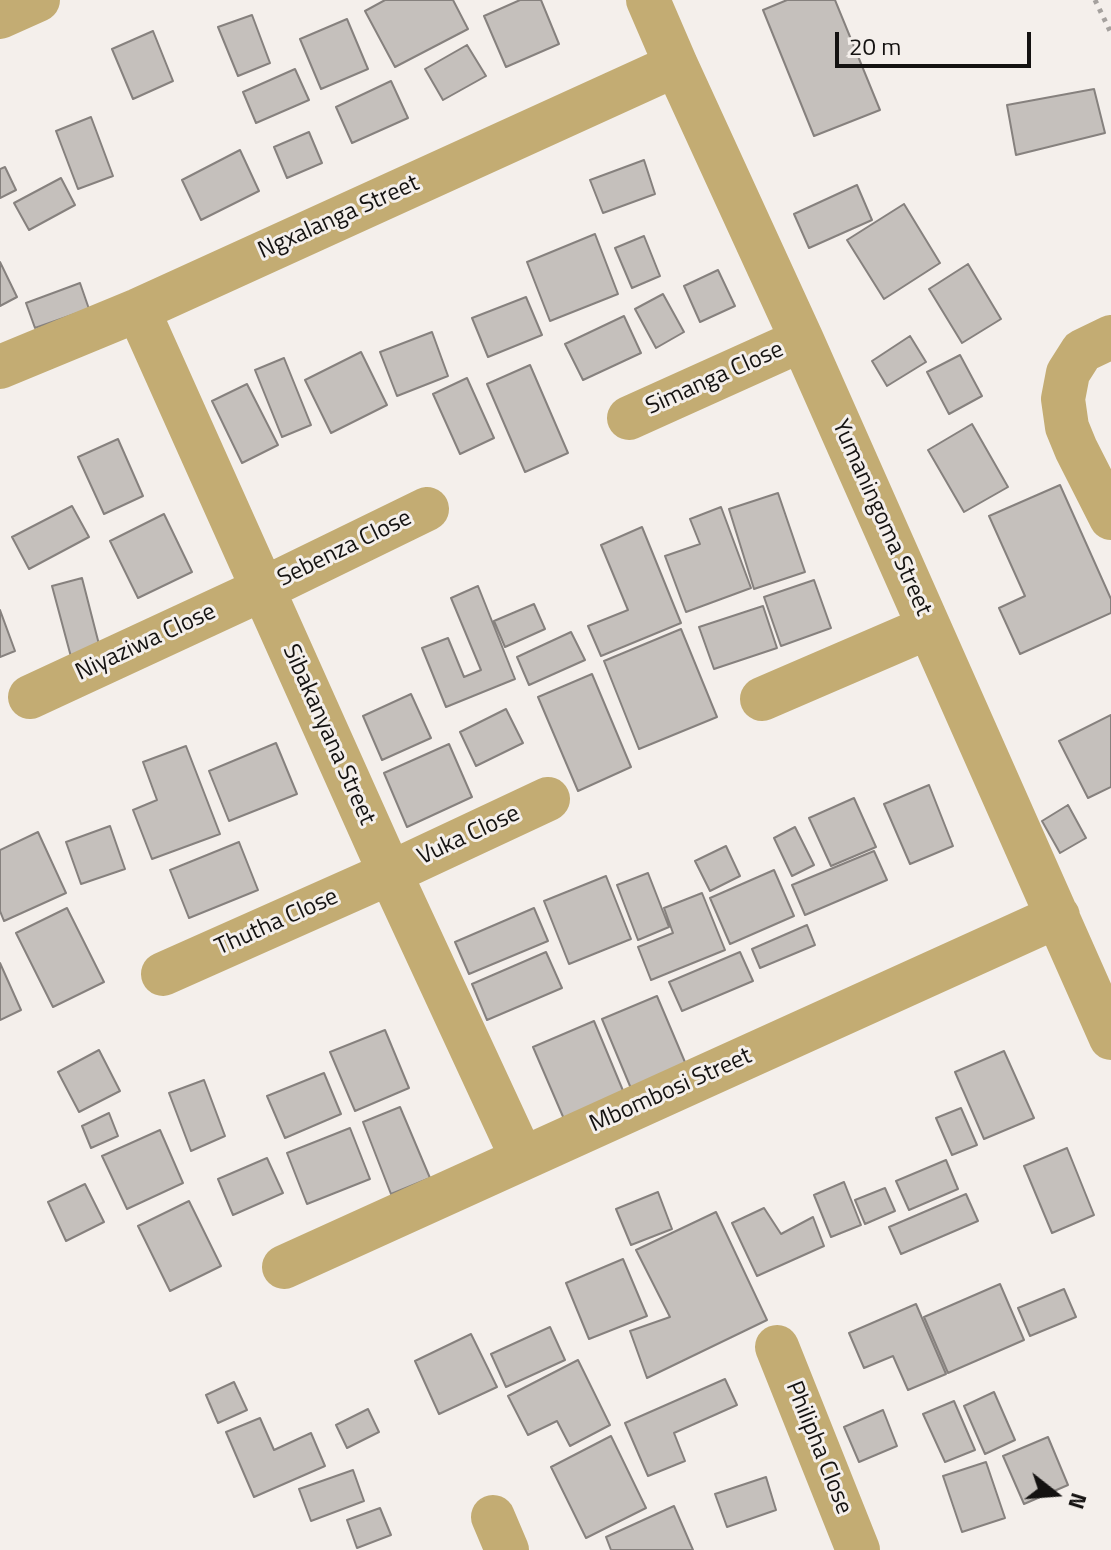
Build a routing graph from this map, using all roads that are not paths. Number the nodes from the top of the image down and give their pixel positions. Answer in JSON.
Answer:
{"nodes":[{"id":1,"x":38,"y":0,"type":"edge"},
{"id":2,"x":648,"y":0,"type":"edge"},
{"id":3,"x":0,"y":17,"type":"edge"},
{"id":4,"x":676,"y":65,"type":"junction"},
{"id":5,"x":138,"y":310,"type":"junction"},
{"id":6,"x":1111,"y":337,"type":"edge"},
{"id":7,"x":802,"y":340,"type":"junction"},
{"id":8,"x":0,"y":367,"type":"edge"},
{"id":9,"x":629,"y":418,"type":"dead end"},
{"id":10,"x":427,"y":509,"type":"dead end"},
{"id":11,"x":1111,"y":518,"type":"edge"},
{"id":12,"x":263,"y":589,"type":"junction"},
{"id":13,"x":929,"y":627,"type":"junction"},
{"id":14,"x":30,"y":697,"type":"dead end"},
{"id":15,"x":762,"y":699,"type":"dead end"},
{"id":16,"x":548,"y":799,"type":"dead end"},
{"id":17,"x":390,"y":873,"type":"junction"},
{"id":18,"x":1058,"y":916,"type":"junction"},
{"id":19,"x":163,"y":974,"type":"dead end"},
{"id":20,"x":1111,"y":1038,"type":"edge"},
{"id":21,"x":522,"y":1158,"type":"junction"},
{"id":22,"x":284,"y":1267,"type":"dead end"},
{"id":23,"x":777,"y":1347,"type":"dead end"},
{"id":24,"x":858,"y":1550,"type":"edge"}],
"edges":[{"from":1,"to":3,"type":"street"},
{"from":2,"to":4,"type":"street","name":"Yumaningoma Street"},
{"from":4,"to":5,"type":"street","name":"Ngxalanga Street"},
{"from":4,"to":7,"type":"street","name":"Yumaningoma Street"},
{"from":5,"to":8,"type":"street","name":"Ngxalanga Street"},
{"from":5,"to":12,"type":"street","name":"Sibakanyana Street"},
{"from":6,"to":11,"type":"street"},
{"from":7,"to":9,"type":"street","name":"Simanga Close"},
{"from":7,"to":13,"type":"street","name":"Yumaningoma Street"},
{"from":10,"to":12,"type":"street","name":"Sebenza Close"},
{"from":12,"to":14,"type":"street","name":"Niyaziwa Close"},
{"from":12,"to":17,"type":"street","name":"Sibakanyana Street"},
{"from":13,"to":15,"type":"street"},
{"from":13,"to":18,"type":"street","name":"Yumaningoma Street"},
{"from":16,"to":17,"type":"street","name":"Vuka Close"},
{"from":17,"to":19,"type":"street","name":"Thutha Close"},
{"from":17,"to":21,"type":"street","name":"Sibakanyana Street"},
{"from":18,"to":20,"type":"street","name":"Yumaningoma Street"},
{"from":18,"to":21,"type":"street","name":"Mbombosi Street"},
{"from":21,"to":22,"type":"street","name":"Mbombosi Street"},
{"from":23,"to":24,"type":"street","name":"Philipha Close"}]}
